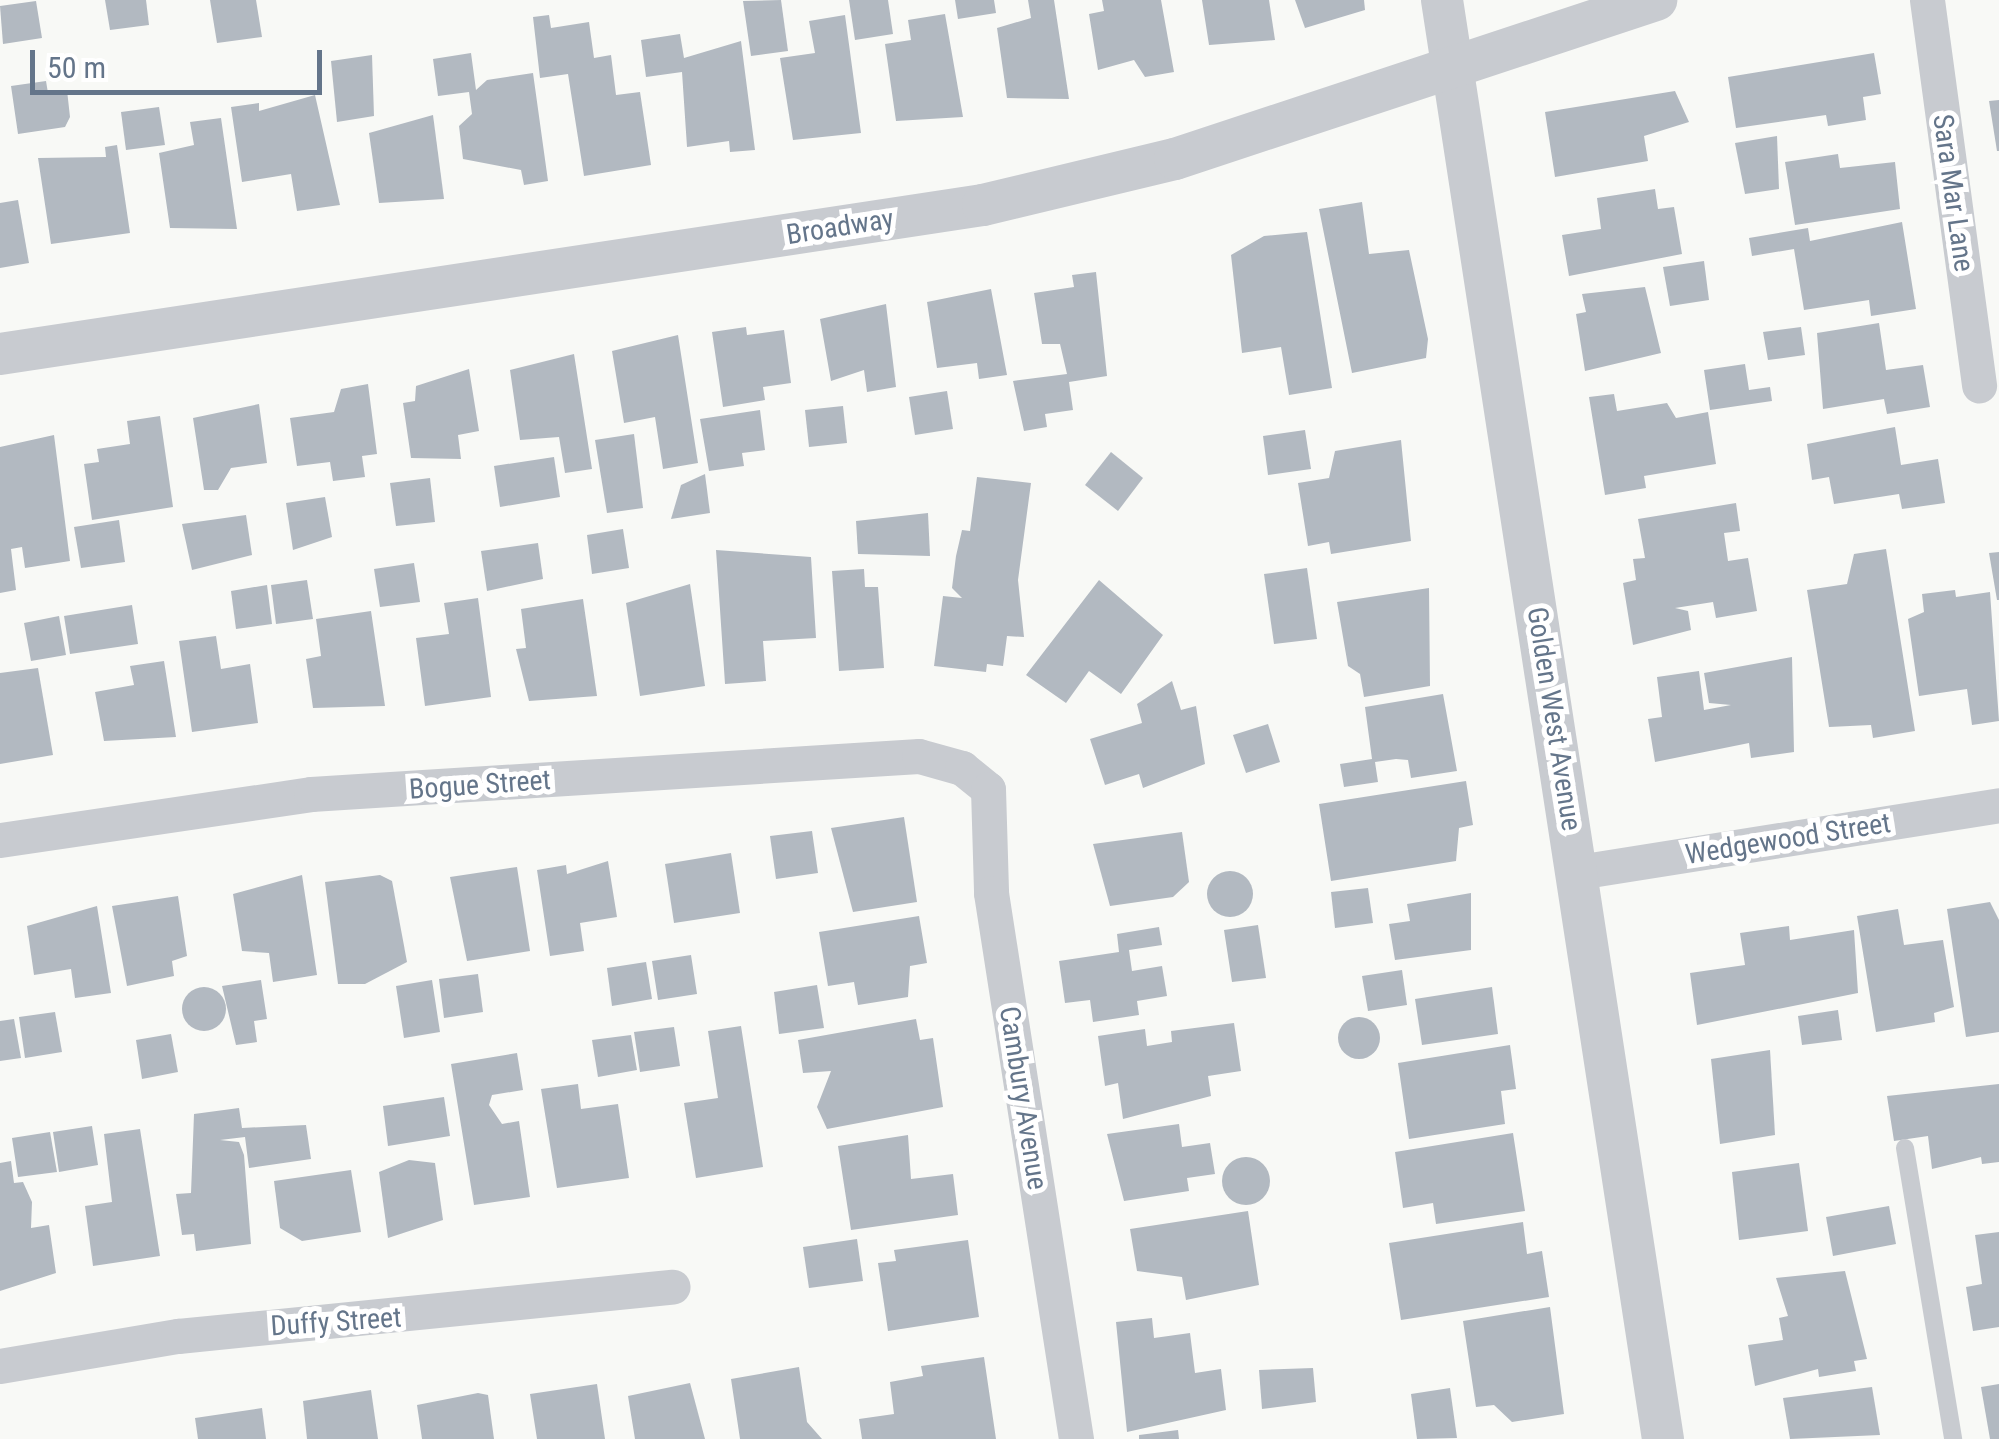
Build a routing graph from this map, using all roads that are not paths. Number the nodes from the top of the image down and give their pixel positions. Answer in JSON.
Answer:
{"nodes":[{"id":1,"x":1442,"y":0,"type":"edge"},
{"id":2,"x":1656,"y":0,"type":"edge"},
{"id":3,"x":1927,"y":0,"type":"edge"},
{"id":4,"x":1455,"y":70,"type":"junction"},
{"id":5,"x":0,"y":354,"type":"edge"},
{"id":6,"x":1980,"y":386,"type":"dead end"},
{"id":7,"x":962,"y":768,"type":"joint"},
{"id":8,"x":1999,"y":805,"type":"edge"},
{"id":9,"x":0,"y":840,"type":"edge"},
{"id":10,"x":1578,"y":872,"type":"junction"},
{"id":11,"x":1905,"y":1148,"type":"dead end"},
{"id":12,"x":672,"y":1286,"type":"dead end"},
{"id":13,"x":0,"y":1366,"type":"edge"},
{"id":14,"x":1076,"y":1439,"type":"edge"},
{"id":15,"x":1663,"y":1439,"type":"edge"},
{"id":16,"x":1954,"y":1439,"type":"edge"}],
"edges":[{"from":1,"to":4,"type":"street","name":"Golden West Avenue"},
{"from":2,"to":4,"type":"street","name":"Broadway"},
{"from":3,"to":6,"type":"street","name":"Sara Mar Lane"},
{"from":4,"to":5,"type":"street","name":"Broadway"},
{"from":4,"to":10,"type":"street","name":"Golden West Avenue"},
{"from":7,"to":9,"type":"street","name":"Bogue Street"},
{"from":7,"to":14,"type":"street","name":"Cambury Avenue"},
{"from":8,"to":10,"type":"street","name":"Wedgewood Street"},
{"from":10,"to":15,"type":"street","name":"Golden West Avenue"},
{"from":11,"to":16,"type":"lane"},
{"from":12,"to":13,"type":"street","name":"Duffy Street"}]}
